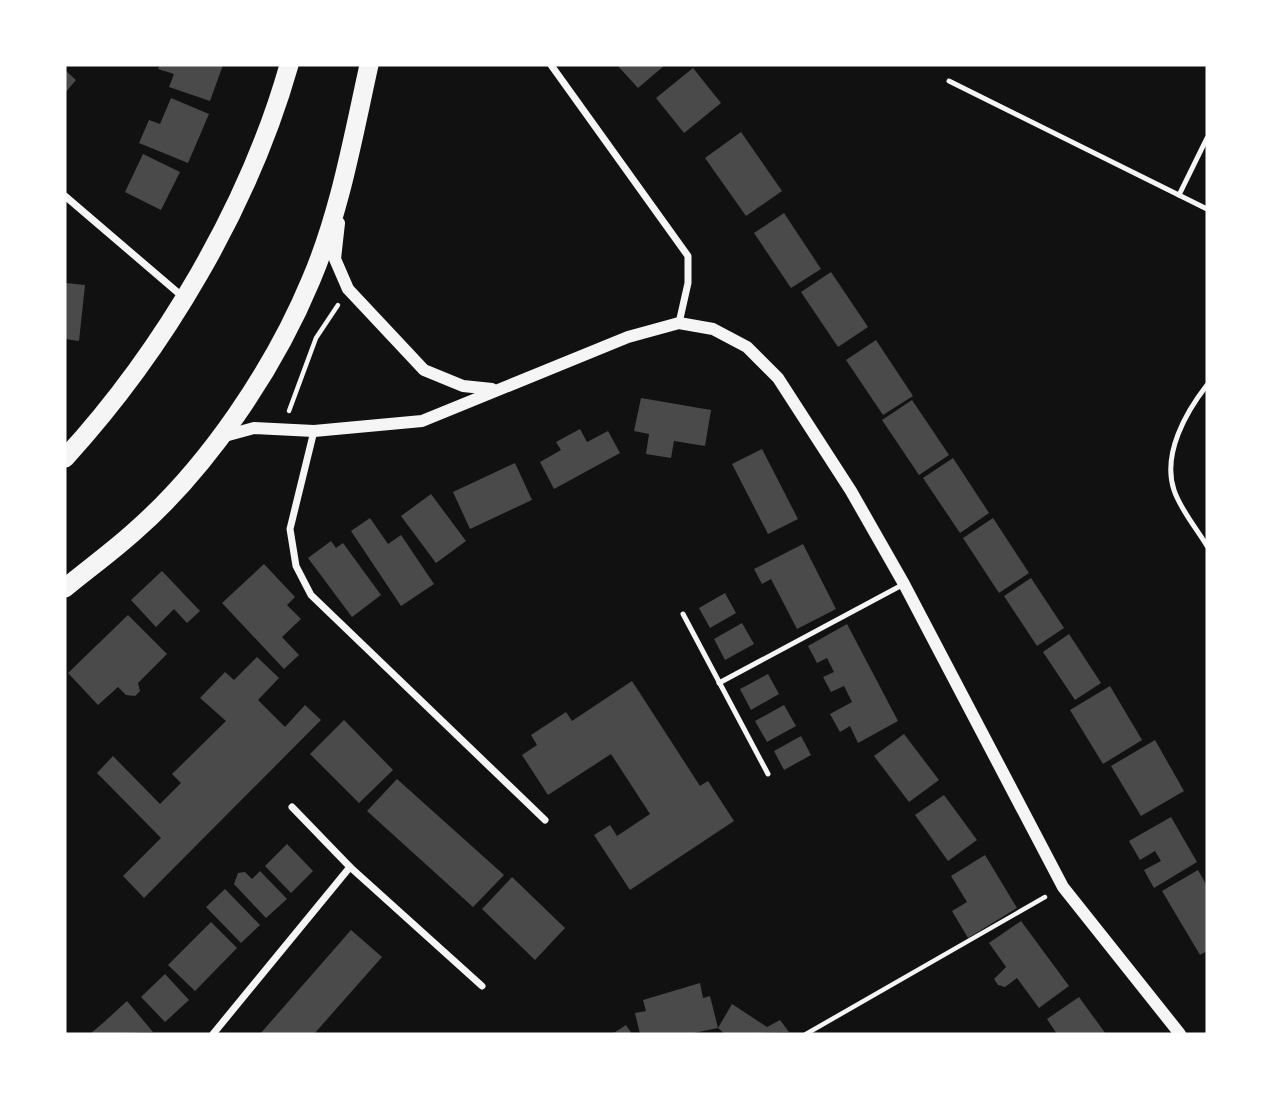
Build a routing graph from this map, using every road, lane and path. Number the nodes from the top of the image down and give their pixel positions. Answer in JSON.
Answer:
{"nodes":[{"id":1,"x":289,"y":65,"type":"edge"},
{"id":2,"x":369,"y":65,"type":"edge"},
{"id":3,"x":551,"y":65,"type":"edge"},
{"id":4,"x":949,"y":81,"type":"dead end"},
{"id":5,"x":1207,"y":138,"type":"edge"},
{"id":6,"x":342,"y":188,"type":"junction"},
{"id":7,"x":1179,"y":195,"type":"junction"},
{"id":8,"x":65,"y":197,"type":"edge"},
{"id":9,"x":1207,"y":209,"type":"edge"},
{"id":10,"x":348,"y":289,"type":"junction"},
{"id":11,"x":184,"y":297,"type":"junction"},
{"id":12,"x":678,"y":323,"type":"junction"},
{"id":13,"x":1207,"y":385,"type":"edge"},
{"id":14,"x":496,"y":389,"type":"junction"},
{"id":15,"x":282,"y":427,"type":"junction"},
{"id":16,"x":314,"y":431,"type":"junction"},
{"id":17,"x":220,"y":438,"type":"junction"},
{"id":18,"x":65,"y":458,"type":"edge"},
{"id":19,"x":1207,"y":547,"type":"edge"},
{"id":20,"x":904,"y":584,"type":"junction"},
{"id":21,"x":65,"y":587,"type":"edge"},
{"id":22,"x":683,"y":614,"type":"dead end"},
{"id":23,"x":719,"y":683,"type":"junction"},
{"id":24,"x":768,"y":774,"type":"dead end"},
{"id":25,"x":292,"y":807,"type":"dead end"},
{"id":26,"x":545,"y":820,"type":"dead end"},
{"id":27,"x":350,"y":867,"type":"junction"},
{"id":28,"x":1063,"y":887,"type":"junction"},
{"id":29,"x":482,"y":986,"type":"dead end"},
{"id":30,"x":212,"y":1034,"type":"edge"},
{"id":31,"x":806,"y":1034,"type":"edge"},
{"id":32,"x":1180,"y":1034,"type":"edge"}],
"edges":[{"from":1,"to":11,"type":"highway"},
{"from":2,"to":6,"type":"highway"},
{"from":3,"to":12,"type":"street"},
{"from":4,"to":7,"type":"lane"},
{"from":5,"to":7,"type":"lane"},
{"from":6,"to":10,"type":"street"},
{"from":6,"to":17,"type":"highway"},
{"from":7,"to":9,"type":"lane"},
{"from":8,"to":11,"type":"street"},
{"from":10,"to":14,"type":"street"},
{"from":10,"to":15,"type":"path"},
{"from":11,"to":18,"type":"highway"},
{"from":12,"to":14,"type":"street"},
{"from":12,"to":20,"type":"street"},
{"from":13,"to":19,"type":"lane"},
{"from":14,"to":16,"type":"street"},
{"from":15,"to":16,"type":"street"},
{"from":15,"to":17,"type":"street"},
{"from":16,"to":26,"type":"street"},
{"from":17,"to":21,"type":"highway"},
{"from":20,"to":23,"type":"lane"},
{"from":20,"to":28,"type":"street"},
{"from":22,"to":23,"type":"lane"},
{"from":23,"to":24,"type":"lane"},
{"from":25,"to":27,"type":"street"},
{"from":27,"to":29,"type":"street"},
{"from":27,"to":30,"type":"street"},
{"from":28,"to":31,"type":"path"},
{"from":28,"to":32,"type":"street"}]}
